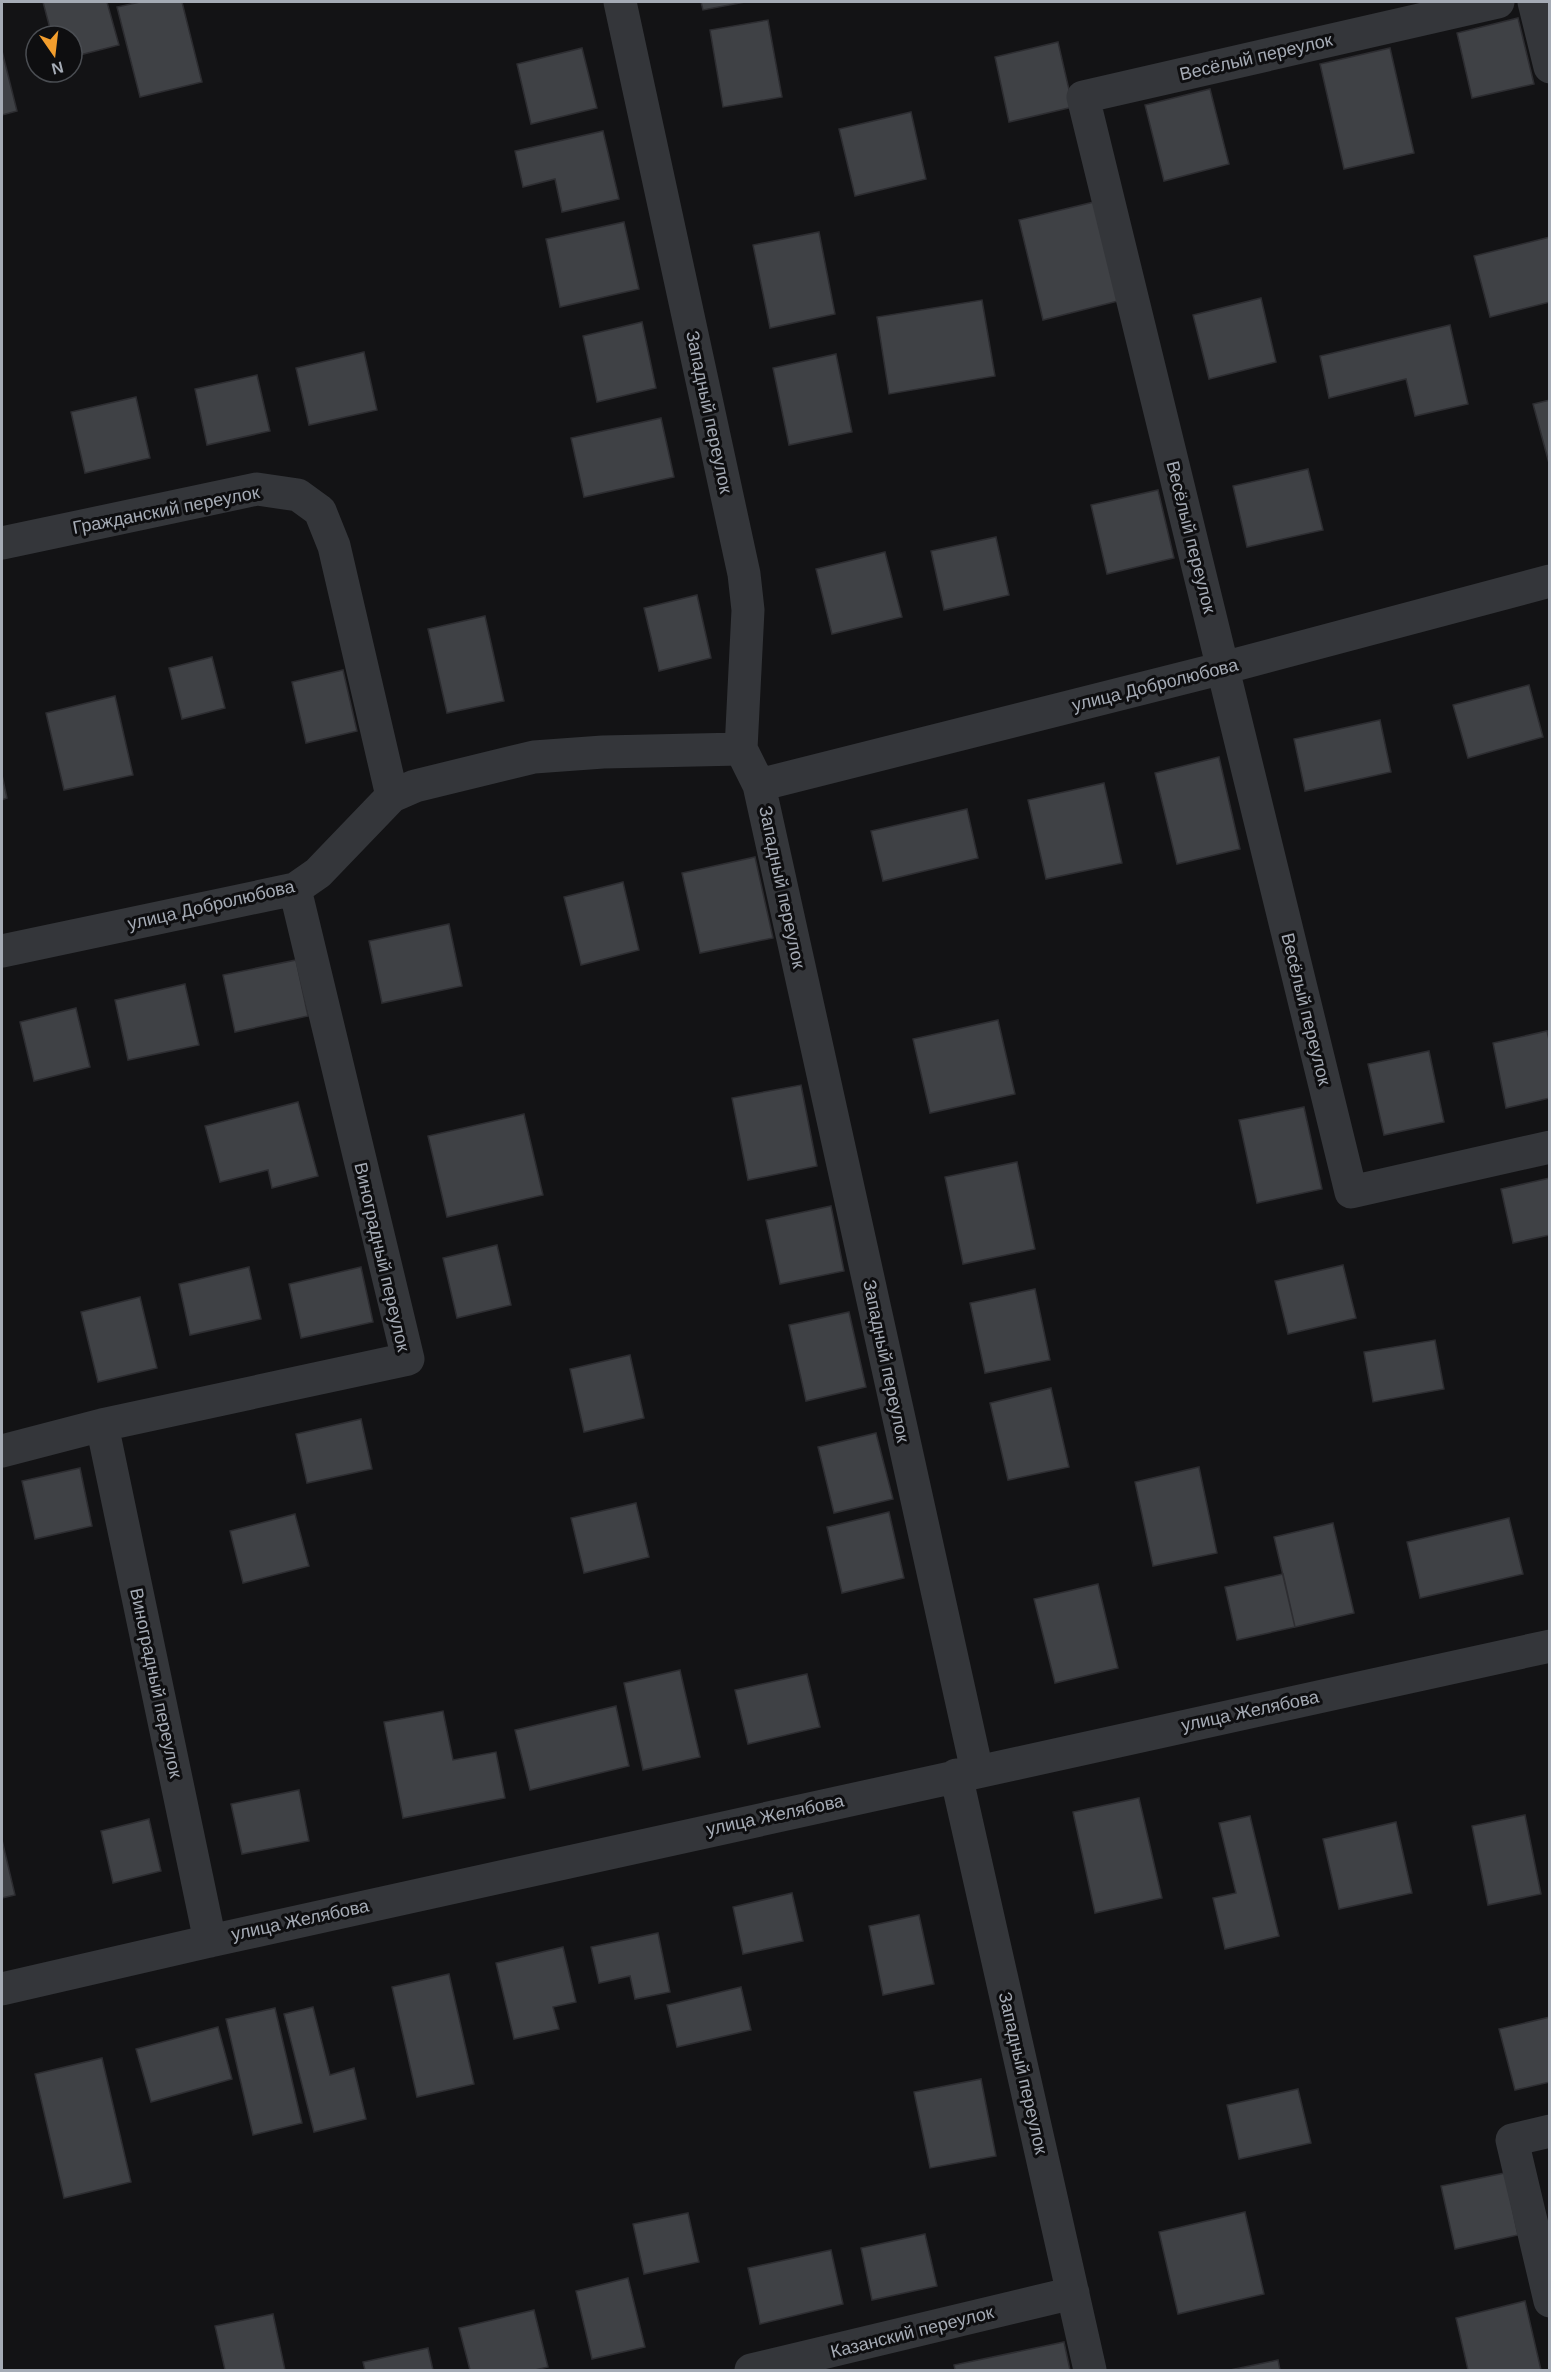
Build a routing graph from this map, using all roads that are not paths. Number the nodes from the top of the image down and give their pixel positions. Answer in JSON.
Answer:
{"nodes":[{"id":1,"x":620,"y":2,"type":"edge"},
{"id":2,"x":1498,"y":2,"type":"edge"},
{"id":3,"x":1534,"y":2,"type":"edge"},
{"id":4,"x":1550,"y":67,"type":"edge"},
{"id":5,"x":2,"y":543,"type":"edge"},
{"id":6,"x":1550,"y":581,"type":"edge"},
{"id":7,"x":1223,"y":668,"type":"junction"},
{"id":8,"x":741,"y":749,"type":"junction"},
{"id":9,"x":759,"y":785,"type":"junction"},
{"id":10,"x":392,"y":796,"type":"junction"},
{"id":11,"x":295,"y":889,"type":"junction"},
{"id":12,"x":2,"y":951,"type":"edge"},
{"id":13,"x":1550,"y":1147,"type":"edge"},
{"id":14,"x":102,"y":1425,"type":"junction"},
{"id":15,"x":2,"y":1451,"type":"edge"},
{"id":16,"x":1550,"y":1646,"type":"edge"},
{"id":17,"x":967,"y":1773,"type":"junction"},
{"id":18,"x":210,"y":1941,"type":"junction"},
{"id":19,"x":2,"y":1989,"type":"edge"},
{"id":20,"x":1550,"y":2131,"type":"edge"},
{"id":21,"x":1073,"y":2293,"type":"junction"},
{"id":22,"x":1550,"y":2301,"type":"edge"},
{"id":23,"x":751,"y":2370,"type":"edge"},
{"id":24,"x":1090,"y":2370,"type":"edge"}],
"edges":[{"from":1,"to":8,"type":"street","name":"Западный переулок"},
{"from":2,"to":7,"type":"street","name":"Весёлый переулок"},
{"from":3,"to":4,"type":"street"},
{"from":5,"to":10,"type":"street","name":"Гражданский переулок"},
{"from":6,"to":7,"type":"street","name":"улица Добролюбова"},
{"from":7,"to":9,"type":"street","name":"улица Добролюбова"},
{"from":7,"to":13,"type":"street","name":"Весёлый переулок"},
{"from":8,"to":9,"type":"street","name":"Западный переулок"},
{"from":8,"to":10,"type":"street","name":"улица Добролюбова"},
{"from":9,"to":17,"type":"street","name":"Западный переулок"},
{"from":10,"to":11,"type":"street","name":"улица Добролюбова"},
{"from":11,"to":12,"type":"street","name":"улица Добролюбова"},
{"from":11,"to":14,"type":"street","name":"Виноградный переулок"},
{"from":14,"to":15,"type":"street","name":"Виноградный переулок"},
{"from":14,"to":18,"type":"street","name":"Виноградный переулок"},
{"from":16,"to":17,"type":"street","name":"улица Желябова"},
{"from":17,"to":18,"type":"street","name":"улица Желябова"},
{"from":17,"to":21,"type":"street","name":"Западный переулок"},
{"from":18,"to":19,"type":"street","name":"улица Желябова"},
{"from":20,"to":22,"type":"street"},
{"from":21,"to":23,"type":"street","name":"Казанский переулок"},
{"from":21,"to":24,"type":"street","name":"Западный переулок"}]}
